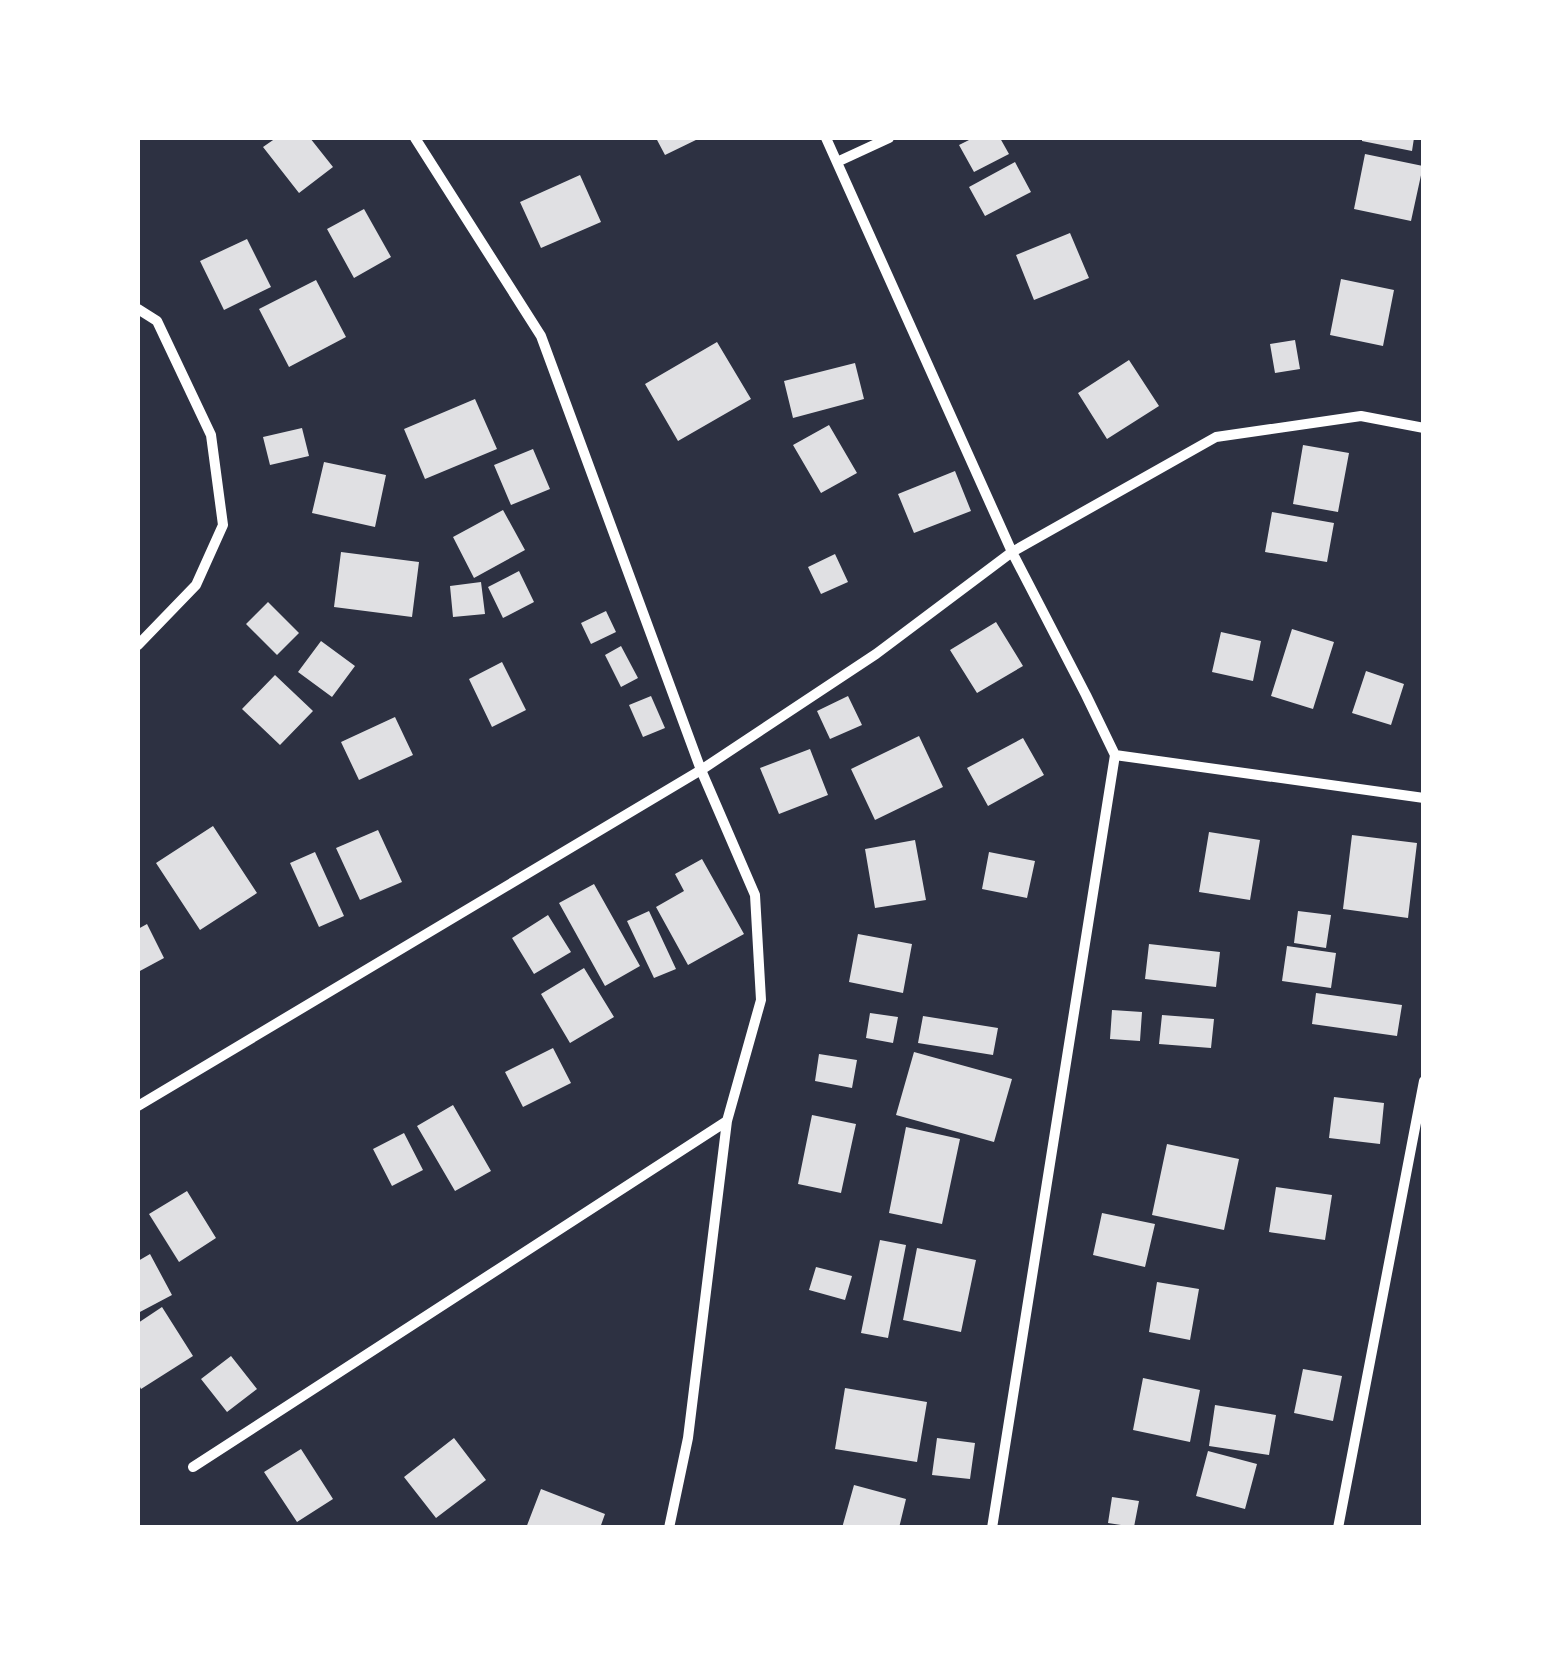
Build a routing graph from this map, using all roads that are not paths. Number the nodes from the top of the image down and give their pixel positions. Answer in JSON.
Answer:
{"nodes":[{"id":1,"x":415,"y":138,"type":"edge"},
{"id":2,"x":826,"y":138,"type":"edge"},
{"id":3,"x":890,"y":138,"type":"edge"},
{"id":4,"x":837,"y":162,"type":"junction"},
{"id":5,"x":138,"y":309,"type":"edge"},
{"id":6,"x":1424,"y":428,"type":"edge"},
{"id":7,"x":1012,"y":552,"type":"junction"},
{"id":8,"x":138,"y":645,"type":"edge"},
{"id":9,"x":1115,"y":755,"type":"junction"},
{"id":10,"x":700,"y":770,"type":"junction"},
{"id":11,"x":1424,"y":798,"type":"edge"},
{"id":12,"x":1424,"y":1081,"type":"edge"},
{"id":13,"x":138,"y":1106,"type":"edge"},
{"id":14,"x":728,"y":1121,"type":"junction"},
{"id":15,"x":193,"y":1467,"type":"dead end"},
{"id":16,"x":669,"y":1528,"type":"edge"},
{"id":17,"x":992,"y":1528,"type":"edge"},
{"id":18,"x":1338,"y":1528,"type":"edge"}],
"edges":[{"from":1,"to":10,"type":"street"},
{"from":2,"to":4,"type":"street"},
{"from":3,"to":4,"type":"street"},
{"from":4,"to":7,"type":"street"},
{"from":5,"to":8,"type":"street"},
{"from":6,"to":7,"type":"street"},
{"from":7,"to":9,"type":"street"},
{"from":7,"to":10,"type":"street"},
{"from":9,"to":11,"type":"street"},
{"from":9,"to":17,"type":"street"},
{"from":10,"to":13,"type":"street"},
{"from":10,"to":14,"type":"street"},
{"from":12,"to":18,"type":"street"},
{"from":14,"to":15,"type":"street"},
{"from":14,"to":16,"type":"street"}]}
